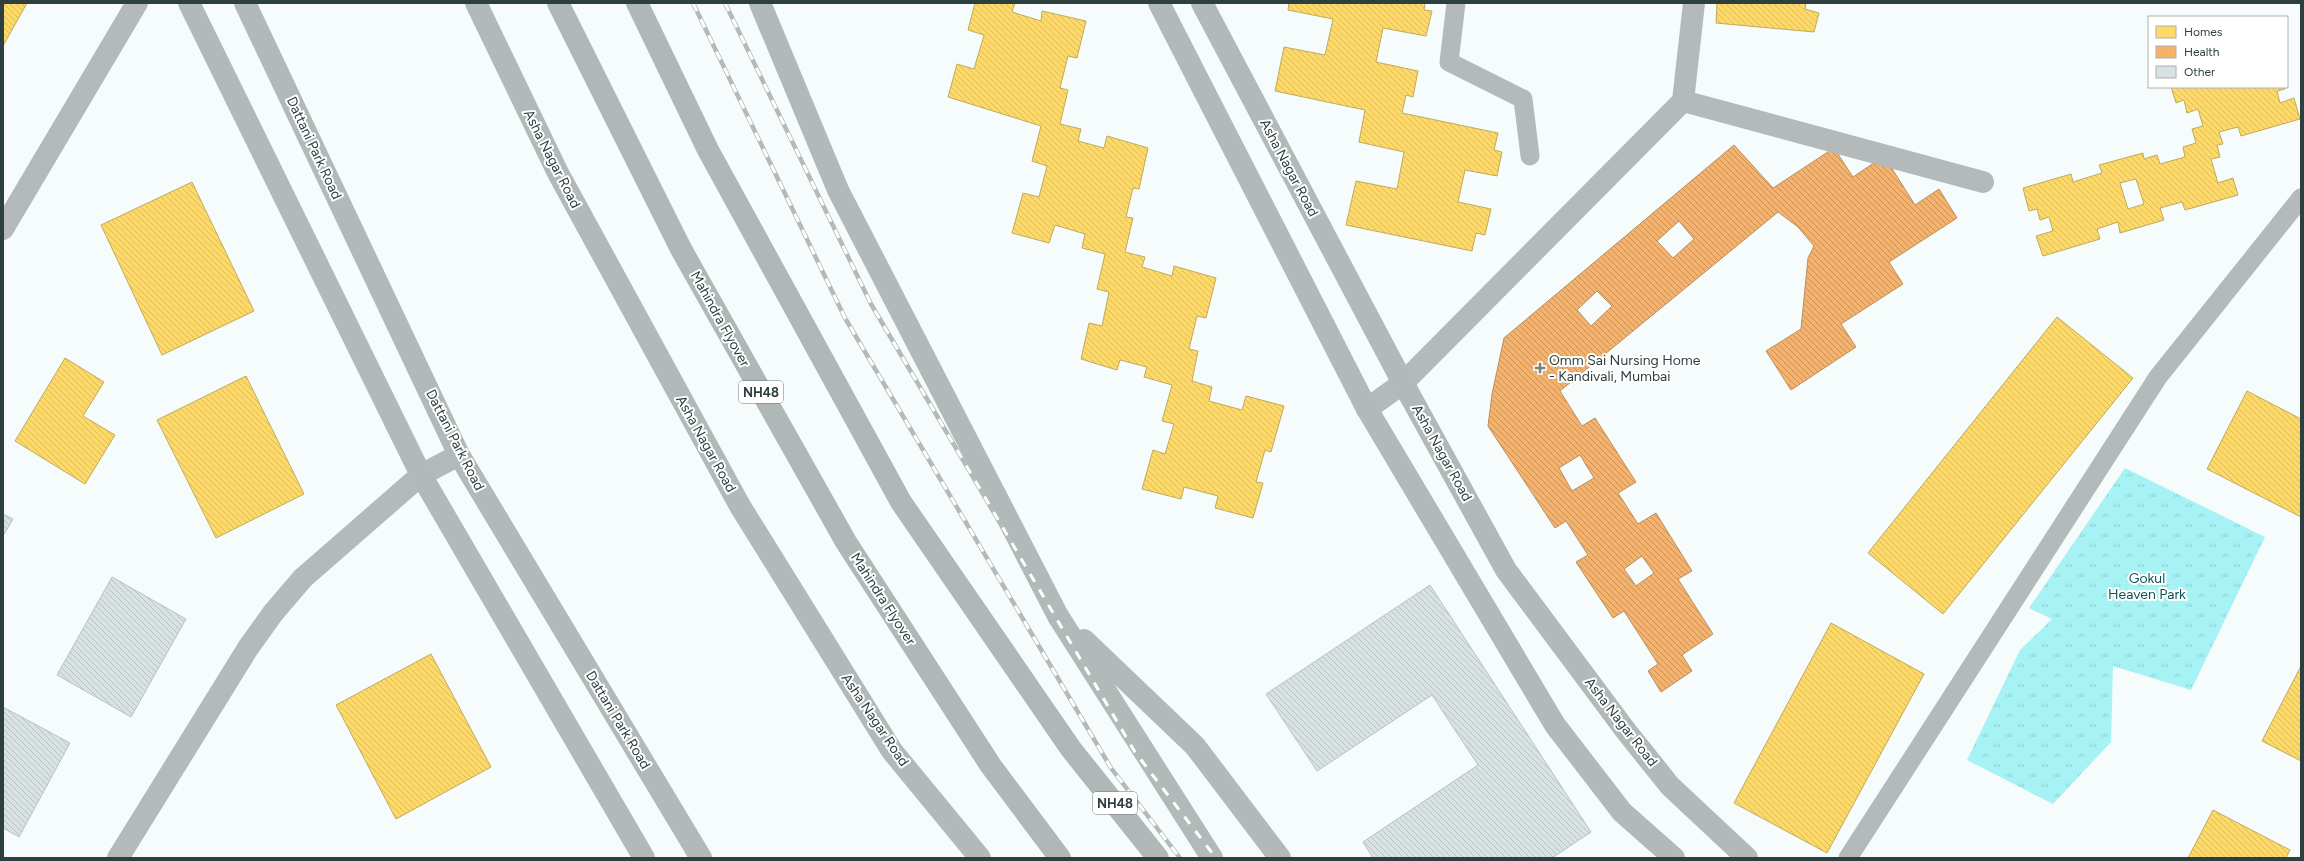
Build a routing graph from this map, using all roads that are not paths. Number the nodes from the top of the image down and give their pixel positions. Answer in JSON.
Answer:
{"nodes":[{"id":1,"x":136,"y":3,"type":"edge"},
{"id":2,"x":188,"y":3,"type":"edge"},
{"id":3,"x":245,"y":3,"type":"edge"},
{"id":4,"x":476,"y":3,"type":"edge"},
{"id":5,"x":558,"y":3,"type":"edge"},
{"id":6,"x":637,"y":3,"type":"edge"},
{"id":7,"x":760,"y":3,"type":"edge"},
{"id":8,"x":1158,"y":3,"type":"edge"},
{"id":9,"x":1202,"y":3,"type":"edge"},
{"id":10,"x":1456,"y":3,"type":"edge"},
{"id":11,"x":1694,"y":3,"type":"edge"},
{"id":12,"x":1683,"y":101,"type":"junction"},
{"id":13,"x":1530,"y":156,"type":"dead end"},
{"id":14,"x":1983,"y":182,"type":"dead end"},
{"id":15,"x":2301,"y":198,"type":"edge"},
{"id":16,"x":3,"y":228,"type":"edge"},
{"id":17,"x":1403,"y":383,"type":"junction"},
{"id":18,"x":1367,"y":409,"type":"junction"},
{"id":19,"x":459,"y":454,"type":"junction"},
{"id":20,"x":421,"y":475,"type":"junction"},
{"id":21,"x":1058,"y":616,"type":"junction"},
{"id":22,"x":118,"y":858,"type":"edge"},
{"id":23,"x":644,"y":858,"type":"edge"},
{"id":24,"x":701,"y":858,"type":"edge"},
{"id":25,"x":980,"y":858,"type":"edge"},
{"id":26,"x":1060,"y":858,"type":"edge"},
{"id":27,"x":1158,"y":858,"type":"edge"},
{"id":28,"x":1212,"y":858,"type":"edge"},
{"id":29,"x":1280,"y":858,"type":"edge"},
{"id":30,"x":1674,"y":858,"type":"edge"},
{"id":31,"x":1747,"y":858,"type":"edge"},
{"id":32,"x":1848,"y":858,"type":"edge"}],
"edges":[{"from":1,"to":16,"type":"street"},
{"from":2,"to":20,"type":"street"},
{"from":3,"to":19,"type":"street","name":"Dattani Park Road"},
{"from":4,"to":25,"type":"street","name":"Asha Nagar Road"},
{"from":5,"to":26,"type":"highway","name":"Mahindra Flyover","number":"NH48"},
{"from":6,"to":27,"type":"highway","number":"NH48"},
{"from":7,"to":21,"type":"street"},
{"from":8,"to":18,"type":"street"},
{"from":9,"to":17,"type":"street","name":"Asha Nagar Road"},
{"from":10,"to":13,"type":"lane"},
{"from":11,"to":12,"type":"street"},
{"from":12,"to":14,"type":"street"},
{"from":12,"to":17,"type":"street"},
{"from":15,"to":32,"type":"lane"},
{"from":17,"to":18,"type":"street"},
{"from":17,"to":31,"type":"street","name":"Asha Nagar Road"},
{"from":18,"to":30,"type":"street"},
{"from":19,"to":20,"type":"street"},
{"from":19,"to":24,"type":"street","name":"Dattani Park Road"},
{"from":20,"to":22,"type":"street"},
{"from":20,"to":23,"type":"street"},
{"from":21,"to":28,"type":"street"},
{"from":21,"to":29,"type":"street"}]}
